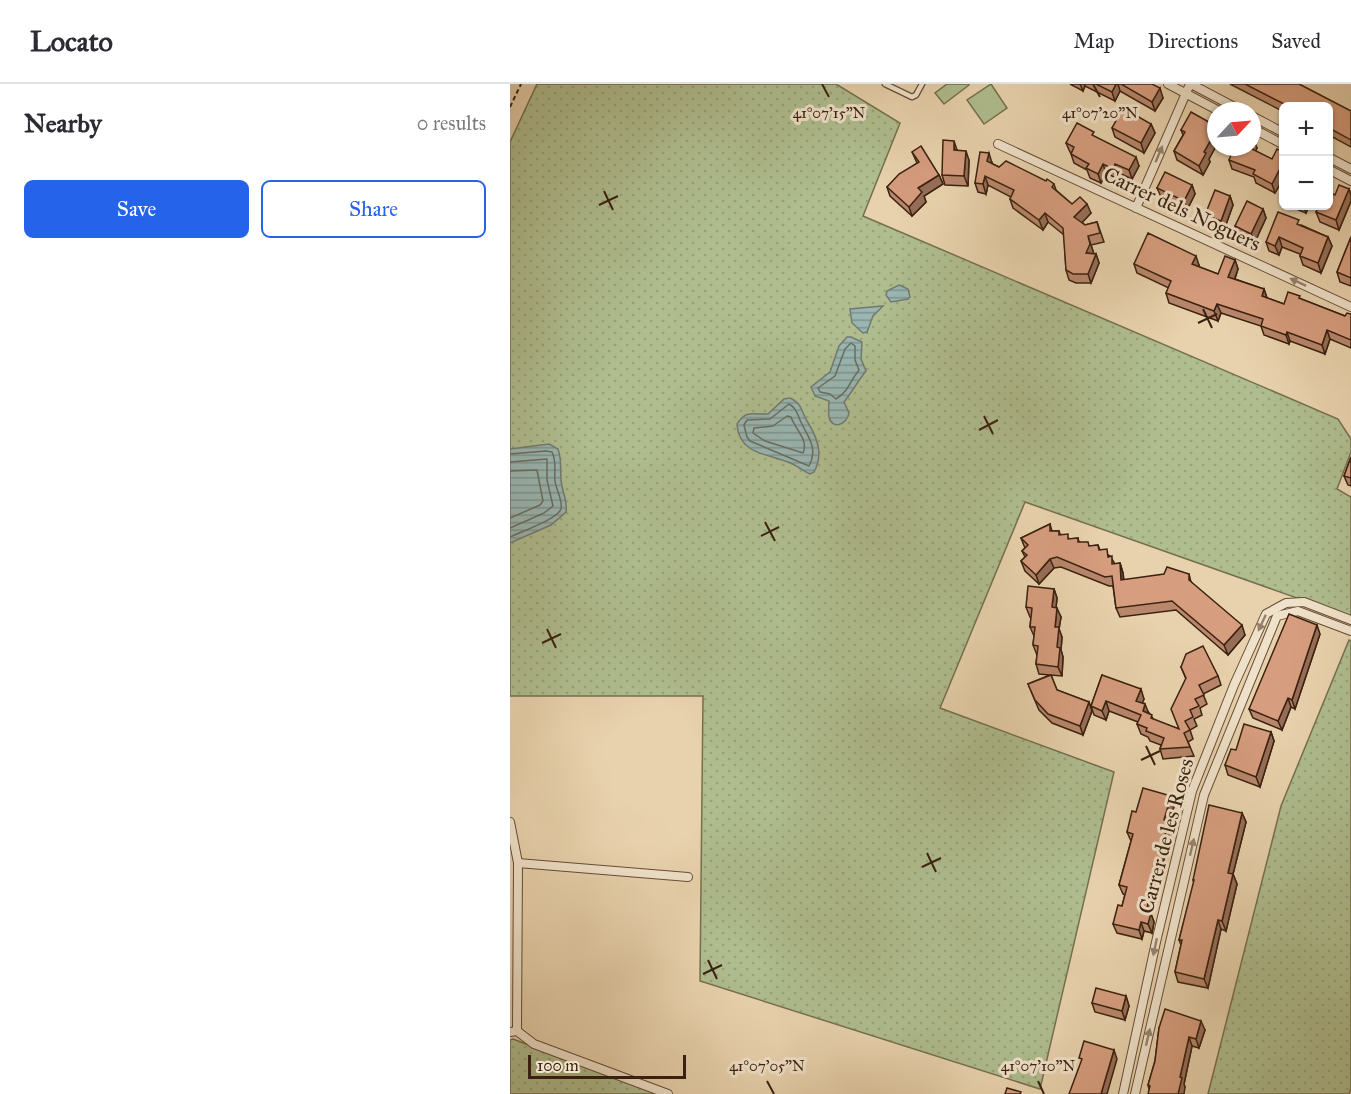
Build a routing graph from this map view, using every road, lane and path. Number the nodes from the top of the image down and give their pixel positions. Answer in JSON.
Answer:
{"nodes":[{"id":1,"x":520,"y":84,"type":"edge"},
{"id":2,"x":885,"y":84,"type":"edge"},
{"id":3,"x":922,"y":84,"type":"edge"},
{"id":4,"x":1168,"y":84,"type":"edge"},
{"id":5,"x":1190,"y":84,"type":"edge"},
{"id":6,"x":893,"y":86,"type":"edge"},
{"id":7,"x":1185,"y":93,"type":"junction"},
{"id":8,"x":1225,"y":102,"type":"edge"},
{"id":9,"x":1207,"y":105,"type":"edge"},
{"id":10,"x":510,"y":107,"type":"edge"},
{"id":11,"x":1261,"y":121,"type":"edge"},
{"id":12,"x":1279,"y":130,"type":"edge"},
{"id":13,"x":1261,"y":134,"type":"edge"},
{"id":14,"x":1279,"y":142,"type":"edge"},
{"id":15,"x":998,"y":144,"type":"dead end"},
{"id":16,"x":1333,"y":159,"type":"edge"},
{"id":17,"x":1351,"y":169,"type":"edge"},
{"id":18,"x":1333,"y":171,"type":"edge"},
{"id":19,"x":1351,"y":181,"type":"edge"},
{"id":20,"x":1136,"y":208,"type":"junction"},
{"id":21,"x":1351,"y":307,"type":"edge"},
{"id":22,"x":1351,"y":620,"type":"edge"},
{"id":23,"x":1351,"y":631,"type":"edge"},
{"id":24,"x":510,"y":822,"type":"edge"},
{"id":25,"x":518,"y":864,"type":"junction"},
{"id":26,"x":688,"y":877,"type":"dead end"},
{"id":27,"x":514,"y":1031,"type":"edge"},
{"id":28,"x":668,"y":1094,"type":"edge"},
{"id":29,"x":1123,"y":1094,"type":"edge"},
{"id":30,"x":1135,"y":1094,"type":"edge"}],
"edges":[{"from":1,"to":10,"type":"path"},
{"from":2,"to":6,"type":"lane"},
{"from":3,"to":6,"type":"lane"},
{"from":4,"to":7,"type":"street"},
{"from":5,"to":7,"type":"street"},
{"from":5,"to":8,"type":"street"},
{"from":7,"to":9,"type":"street"},
{"from":20,"to":7,"type":"street","one_way":true},
{"from":11,"to":12,"type":"street"},
{"from":13,"to":14,"type":"street"},
{"from":15,"to":20,"type":"street","name":"Carrer dels Noguers"},
{"from":16,"to":17,"type":"street"},
{"from":18,"to":19,"type":"street"},
{"from":21,"to":20,"type":"street","name":"Carrer dels Noguers","one_way":true},
{"from":22,"to":29,"type":"street","name":"Carrer de les Roses","one_way":true},
{"from":30,"to":23,"type":"street","name":"Carrer de les Roses","one_way":true},
{"from":24,"to":25,"type":"street"},
{"from":25,"to":26,"type":"street"},
{"from":25,"to":27,"type":"street"},
{"from":27,"to":28,"type":"street"}]}
